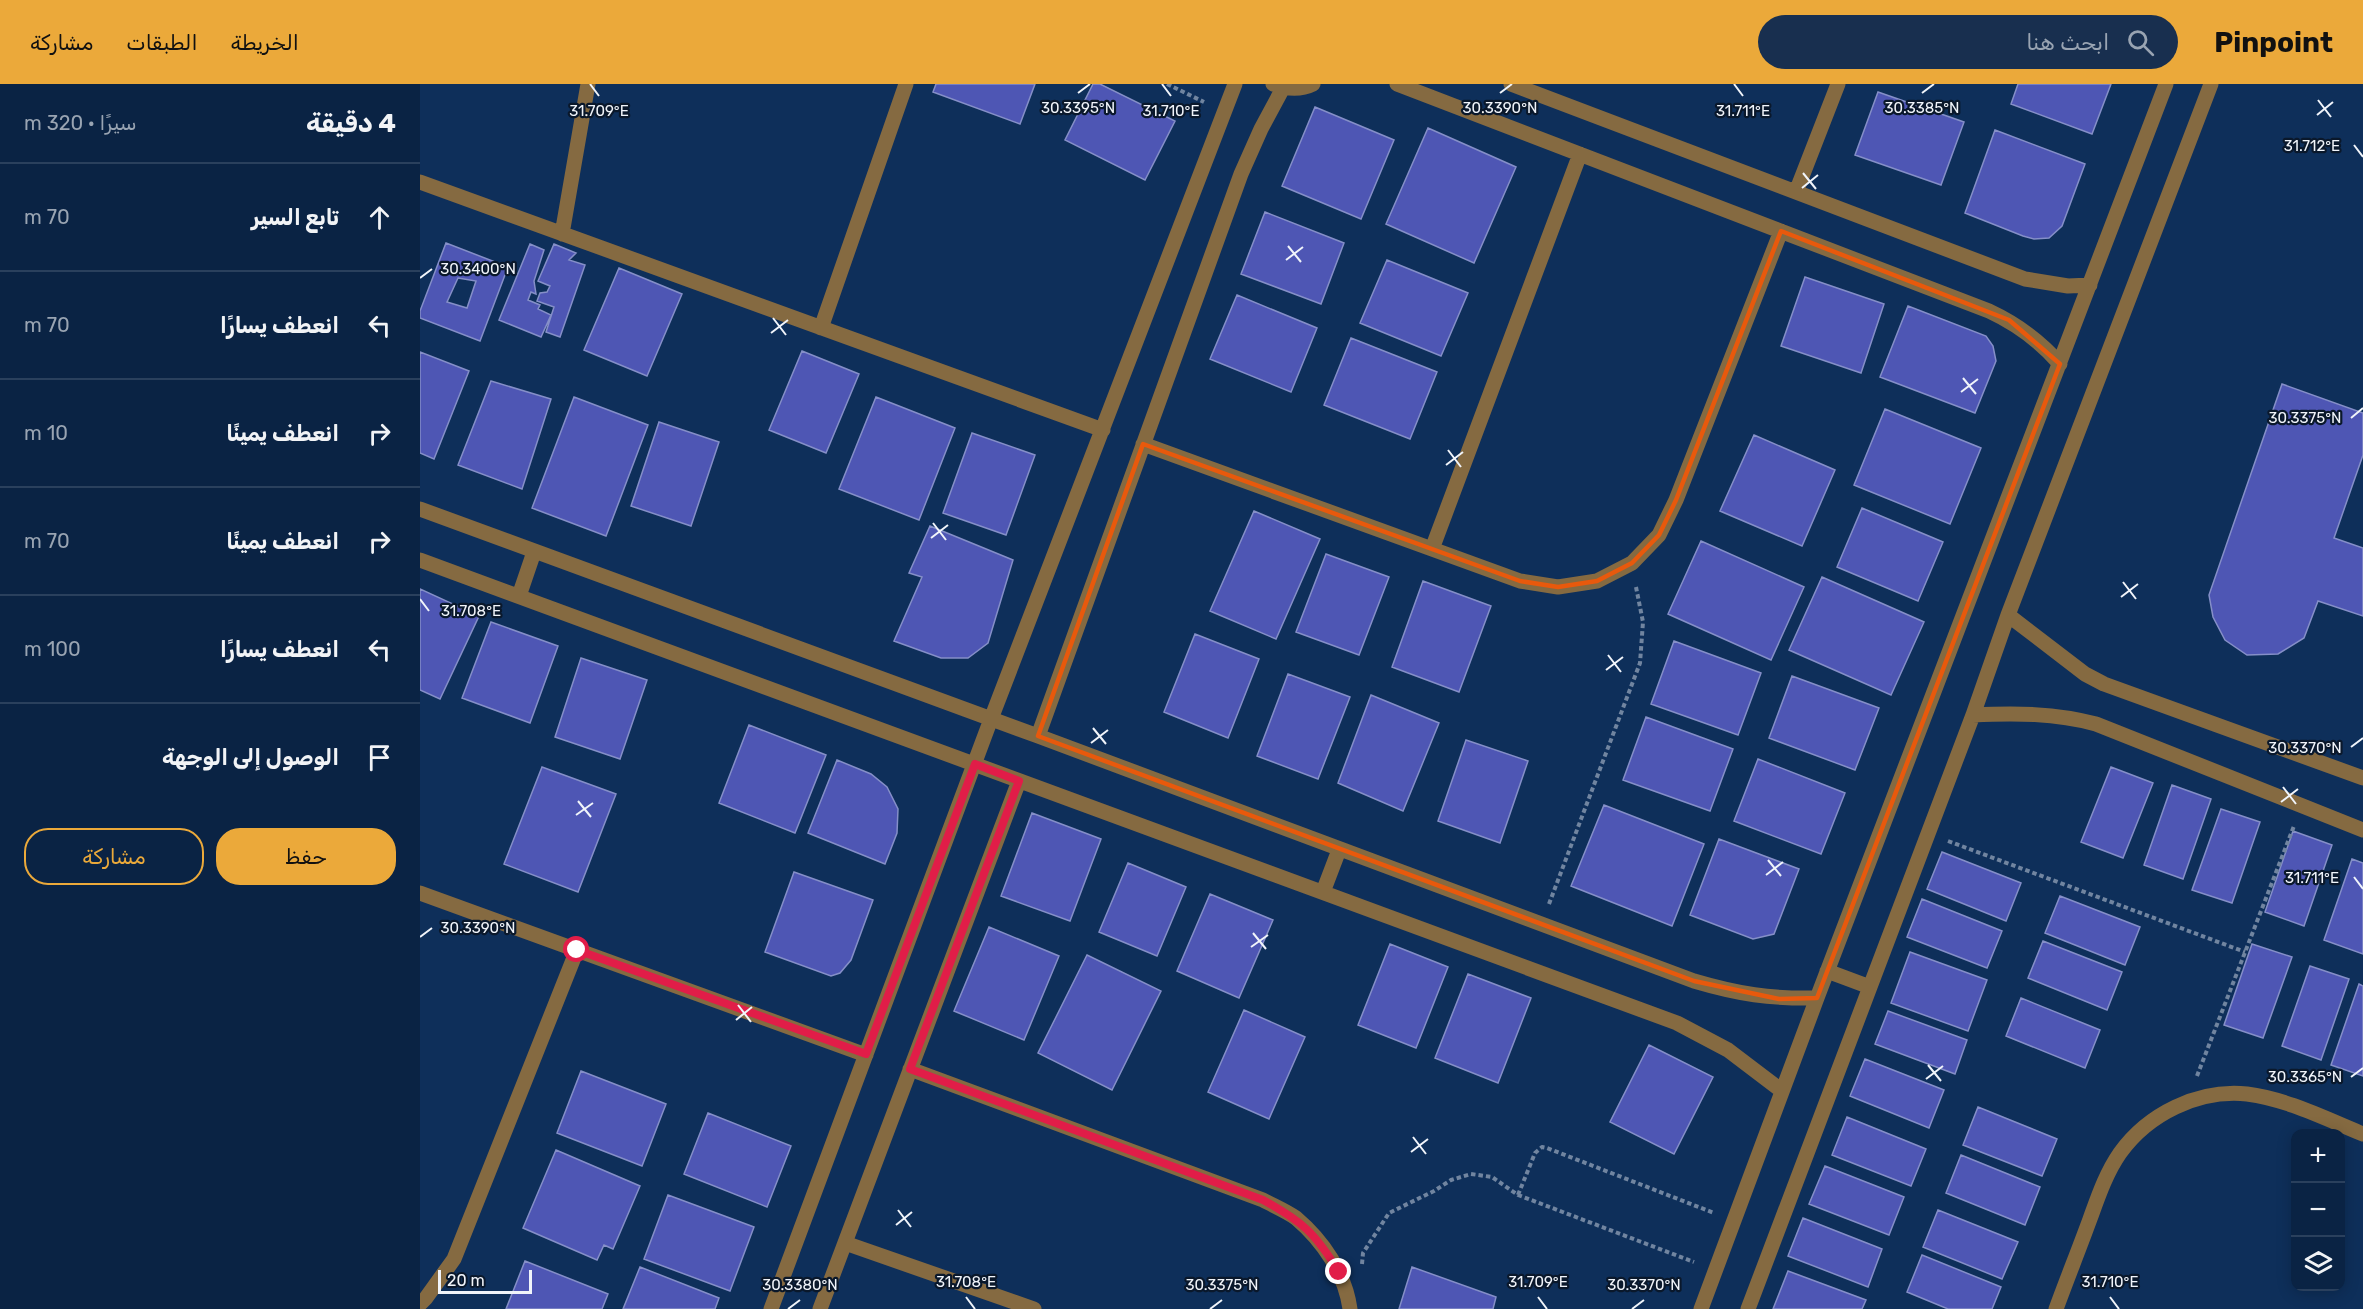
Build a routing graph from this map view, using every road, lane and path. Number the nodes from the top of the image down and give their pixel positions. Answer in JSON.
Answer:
{"nodes":[{"id":1,"x":588,"y":84,"type":"edge"},
{"id":2,"x":906,"y":84,"type":"edge"},
{"id":3,"x":1167,"y":84,"type":"edge"},
{"id":4,"x":1235,"y":84,"type":"edge"},
{"id":5,"x":1312,"y":84,"type":"edge"},
{"id":6,"x":1397,"y":84,"type":"edge"},
{"id":7,"x":1511,"y":84,"type":"edge"},
{"id":8,"x":1838,"y":84,"type":"edge"},
{"id":9,"x":2166,"y":84,"type":"edge"},
{"id":10,"x":2211,"y":84,"type":"edge"},
{"id":11,"x":1278,"y":86,"type":"edge"},
{"id":12,"x":1224,"y":112,"type":"junction"},
{"id":13,"x":1580,"y":154,"type":"junction"},
{"id":14,"x":420,"y":182,"type":"edge"},
{"id":15,"x":1796,"y":192,"type":"junction"},
{"id":16,"x":1781,"y":231,"type":"junction"},
{"id":17,"x":562,"y":234,"type":"junction"},
{"id":18,"x":2090,"y":285,"type":"junction"},
{"id":19,"x":821,"y":328,"type":"junction"},
{"id":20,"x":2060,"y":364,"type":"junction"},
{"id":21,"x":1102,"y":430,"type":"junction"},
{"id":22,"x":1143,"y":444,"type":"junction"},
{"id":23,"x":420,"y":509,"type":"edge"},
{"id":24,"x":1432,"y":549,"type":"junction"},
{"id":25,"x":534,"y":552,"type":"junction"},
{"id":26,"x":420,"y":560,"type":"edge"},
{"id":27,"x":1632,"y":563,"type":"junction"},
{"id":28,"x":519,"y":596,"type":"junction"},
{"id":29,"x":2008,"y":615,"type":"junction"},
{"id":30,"x":1973,"y":715,"type":"junction"},
{"id":31,"x":991,"y":719,"type":"junction"},
{"id":32,"x":1038,"y":736,"type":"junction"},
{"id":33,"x":975,"y":764,"type":"junction"},
{"id":34,"x":2363,"y":778,"type":"edge"},
{"id":35,"x":1019,"y":781,"type":"junction"},
{"id":36,"x":2302,"y":806,"type":"junction"},
{"id":37,"x":2363,"y":830,"type":"edge"},
{"id":38,"x":1928,"y":834,"type":"junction"},
{"id":39,"x":1339,"y":850,"type":"junction"},
{"id":40,"x":1323,"y":892,"type":"junction"},
{"id":41,"x":420,"y":893,"type":"edge"},
{"id":42,"x":1541,"y":925,"type":"junction"},
{"id":43,"x":577,"y":950,"type":"junction"},
{"id":44,"x":2245,"y":952,"type":"junction"},
{"id":45,"x":1827,"y":971,"type":"junction"},
{"id":46,"x":1870,"y":987,"type":"junction"},
{"id":47,"x":1817,"y":998,"type":"junction"},
{"id":48,"x":866,"y":1054,"type":"junction"},
{"id":49,"x":910,"y":1069,"type":"junction"},
{"id":50,"x":1782,"y":1091,"type":"junction"},
{"id":51,"x":2187,"y":1102,"type":"junction"},
{"id":52,"x":2363,"y":1134,"type":"edge"},
{"id":53,"x":1518,"y":1196,"type":"junction"},
{"id":54,"x":1734,"y":1220,"type":"junction"},
{"id":55,"x":845,"y":1243,"type":"junction"},
{"id":56,"x":1716,"y":1270,"type":"junction"},
{"id":57,"x":1360,"y":1276,"type":"dead end"},
{"id":58,"x":420,"y":1304,"type":"edge"},
{"id":59,"x":771,"y":1309,"type":"edge"},
{"id":60,"x":820,"y":1309,"type":"edge"},
{"id":61,"x":1034,"y":1309,"type":"edge"},
{"id":62,"x":1350,"y":1309,"type":"edge"},
{"id":63,"x":1701,"y":1309,"type":"edge"},
{"id":64,"x":1748,"y":1309,"type":"edge"},
{"id":65,"x":2056,"y":1309,"type":"edge"}],
"edges":[{"from":1,"to":17,"type":"street"},
{"from":2,"to":19,"type":"street"},
{"from":3,"to":12,"type":"path"},
{"from":4,"to":12,"type":"street"},
{"from":5,"to":11,"type":"street"},
{"from":6,"to":13,"type":"street"},
{"from":7,"to":15,"type":"street"},
{"from":8,"to":15,"type":"street"},
{"from":9,"to":18,"type":"street"},
{"from":10,"to":29,"type":"street"},
{"from":11,"to":22,"type":"street"},
{"from":12,"to":21,"type":"street"},
{"from":13,"to":16,"type":"street"},
{"from":13,"to":24,"type":"street"},
{"from":14,"to":17,"type":"street"},
{"from":15,"to":18,"type":"street"},
{"from":16,"to":20,"type":"street"},
{"from":16,"to":27,"type":"street"},
{"from":17,"to":19,"type":"street"},
{"from":18,"to":20,"type":"street"},
{"from":19,"to":21,"type":"street"},
{"from":20,"to":45,"type":"street"},
{"from":21,"to":31,"type":"street"},
{"from":22,"to":24,"type":"street"},
{"from":22,"to":32,"type":"street"},
{"from":23,"to":25,"type":"street"},
{"from":24,"to":27,"type":"street"},
{"from":25,"to":28,"type":"street"},
{"from":25,"to":31,"type":"street"},
{"from":26,"to":28,"type":"street"},
{"from":27,"to":42,"type":"path"},
{"from":28,"to":33,"type":"street"},
{"from":29,"to":30,"type":"street"},
{"from":29,"to":34,"type":"street"},
{"from":30,"to":36,"type":"street"},
{"from":30,"to":38,"type":"street"},
{"from":31,"to":32,"type":"street"},
{"from":31,"to":33,"type":"street"},
{"from":32,"to":39,"type":"street"},
{"from":33,"to":35,"type":"street"},
{"from":33,"to":48,"type":"street"},
{"from":35,"to":40,"type":"street"},
{"from":35,"to":49,"type":"street"},
{"from":36,"to":37,"type":"street"},
{"from":36,"to":44,"type":"path"},
{"from":38,"to":44,"type":"path"},
{"from":38,"to":46,"type":"street"},
{"from":39,"to":40,"type":"street"},
{"from":39,"to":42,"type":"street"},
{"from":40,"to":50,"type":"street"},
{"from":41,"to":43,"type":"street"},
{"from":42,"to":47,"type":"street"},
{"from":43,"to":48,"type":"street"},
{"from":43,"to":58,"type":"street"},
{"from":44,"to":51,"type":"path"},
{"from":45,"to":46,"type":"street"},
{"from":45,"to":47,"type":"street"},
{"from":46,"to":64,"type":"street"},
{"from":47,"to":50,"type":"street"},
{"from":48,"to":59,"type":"street"},
{"from":49,"to":55,"type":"street"},
{"from":49,"to":62,"type":"street"},
{"from":50,"to":54,"type":"street"},
{"from":51,"to":52,"type":"street"},
{"from":51,"to":65,"type":"street"},
{"from":53,"to":54,"type":"path"},
{"from":53,"to":56,"type":"path"},
{"from":53,"to":57,"type":"path"},
{"from":54,"to":56,"type":"street"},
{"from":55,"to":60,"type":"street"},
{"from":55,"to":61,"type":"street"},
{"from":56,"to":63,"type":"street"}]}
